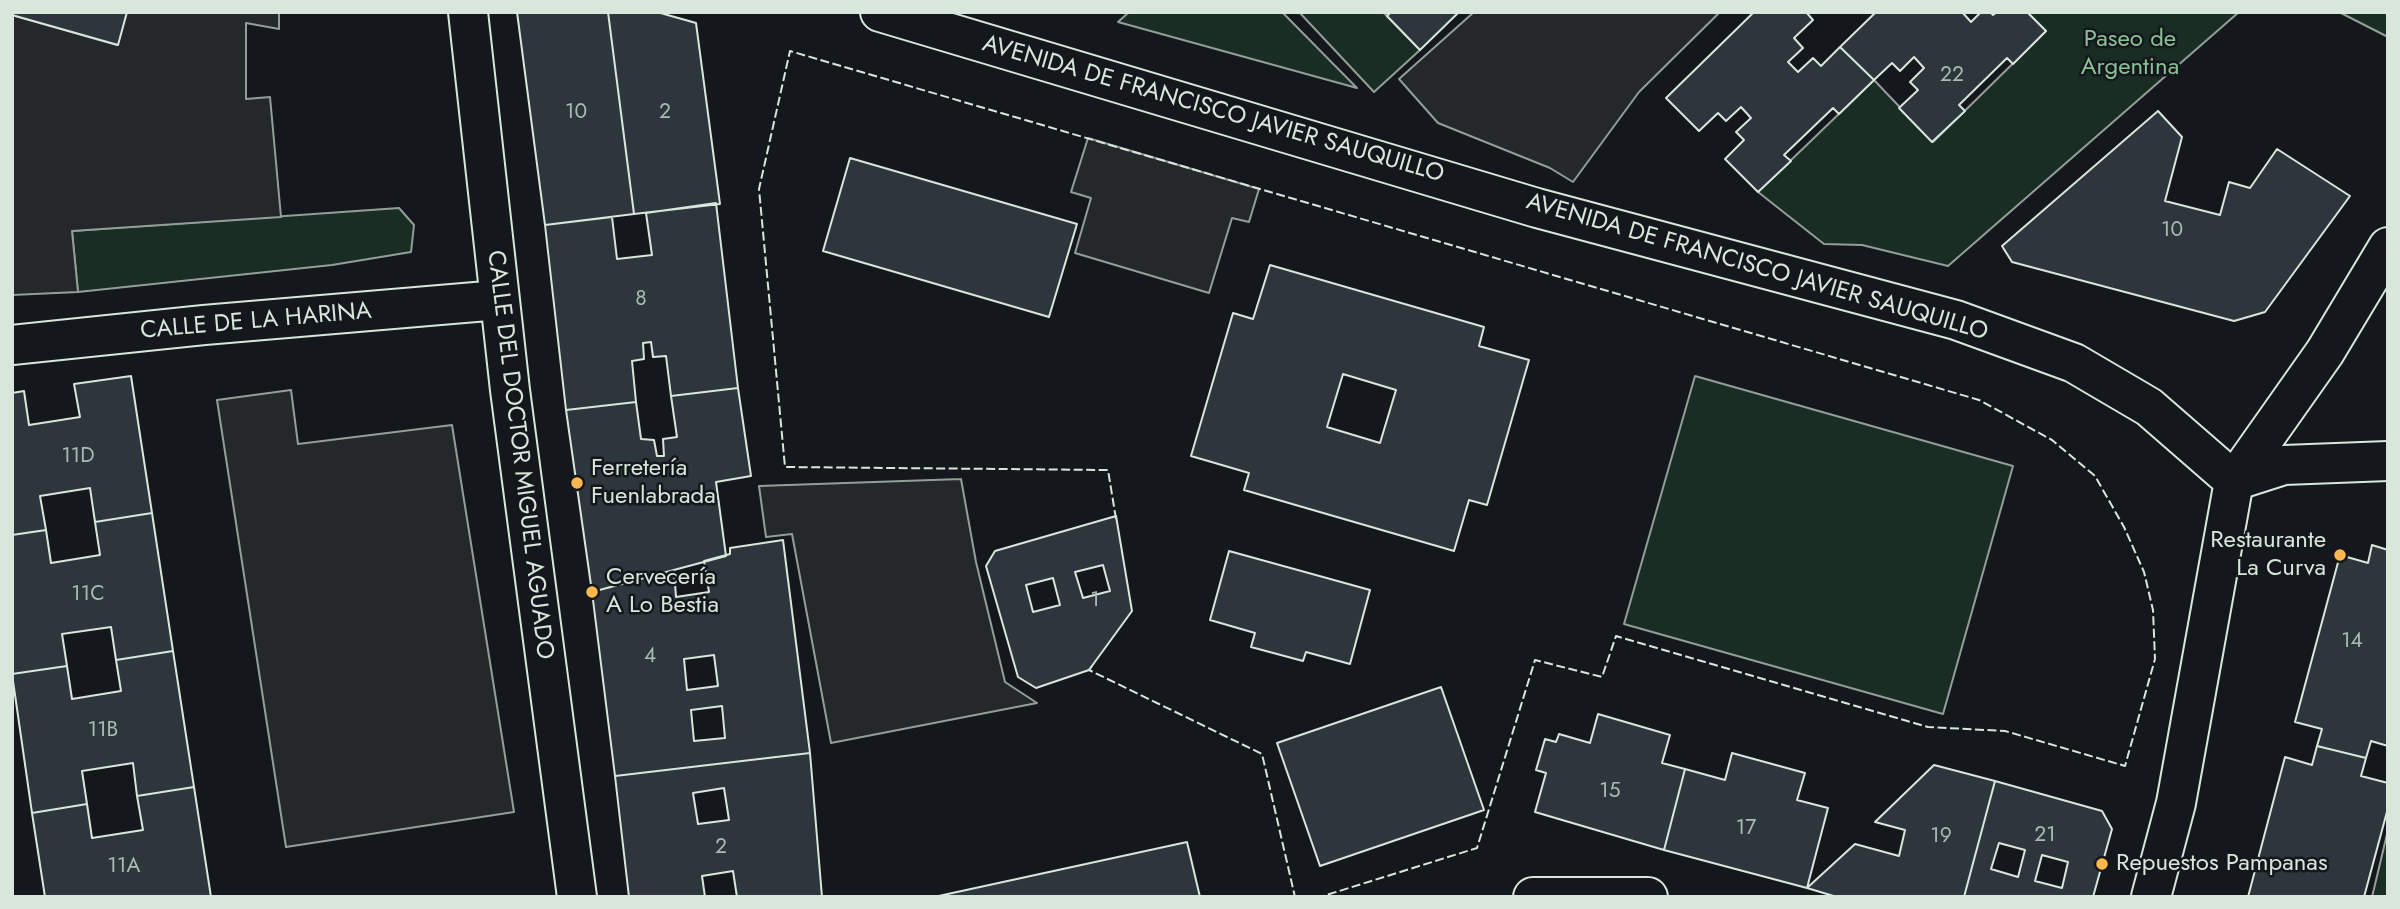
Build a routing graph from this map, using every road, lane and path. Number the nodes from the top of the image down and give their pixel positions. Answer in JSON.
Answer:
{"nodes":[{"id":1,"x":468,"y":12,"type":"edge"},
{"id":2,"x":880,"y":12,"type":"edge"},
{"id":3,"x":2388,"y":247,"type":"edge"},
{"id":4,"x":499,"y":300,"type":"junction"},
{"id":5,"x":12,"y":345,"type":"edge"},
{"id":6,"x":2388,"y":461,"type":"edge"},
{"id":7,"x":2234,"y":481,"type":"junction"},
{"id":8,"x":577,"y":897,"type":"edge"},
{"id":9,"x":1533,"y":897,"type":"edge"},
{"id":10,"x":1648,"y":897,"type":"edge"},
{"id":11,"x":2151,"y":897,"type":"edge"}],
"edges":[{"from":1,"to":4,"type":"street","name":"CALLE DEL DOCTOR MIGUEL AGUADO"},
{"from":2,"to":7,"type":"street","name":"AVENIDA DE FRANCISCO JAVIER SAUQUILLO"},
{"from":3,"to":7,"type":"street"},
{"from":4,"to":5,"type":"street","name":"CALLE DE LA HARINA"},
{"from":4,"to":8,"type":"street","name":"CALLE DEL DOCTOR MIGUEL AGUADO"},
{"from":6,"to":7,"type":"street"},
{"from":7,"to":11,"type":"street"},
{"from":9,"to":10,"type":"street"}]}
